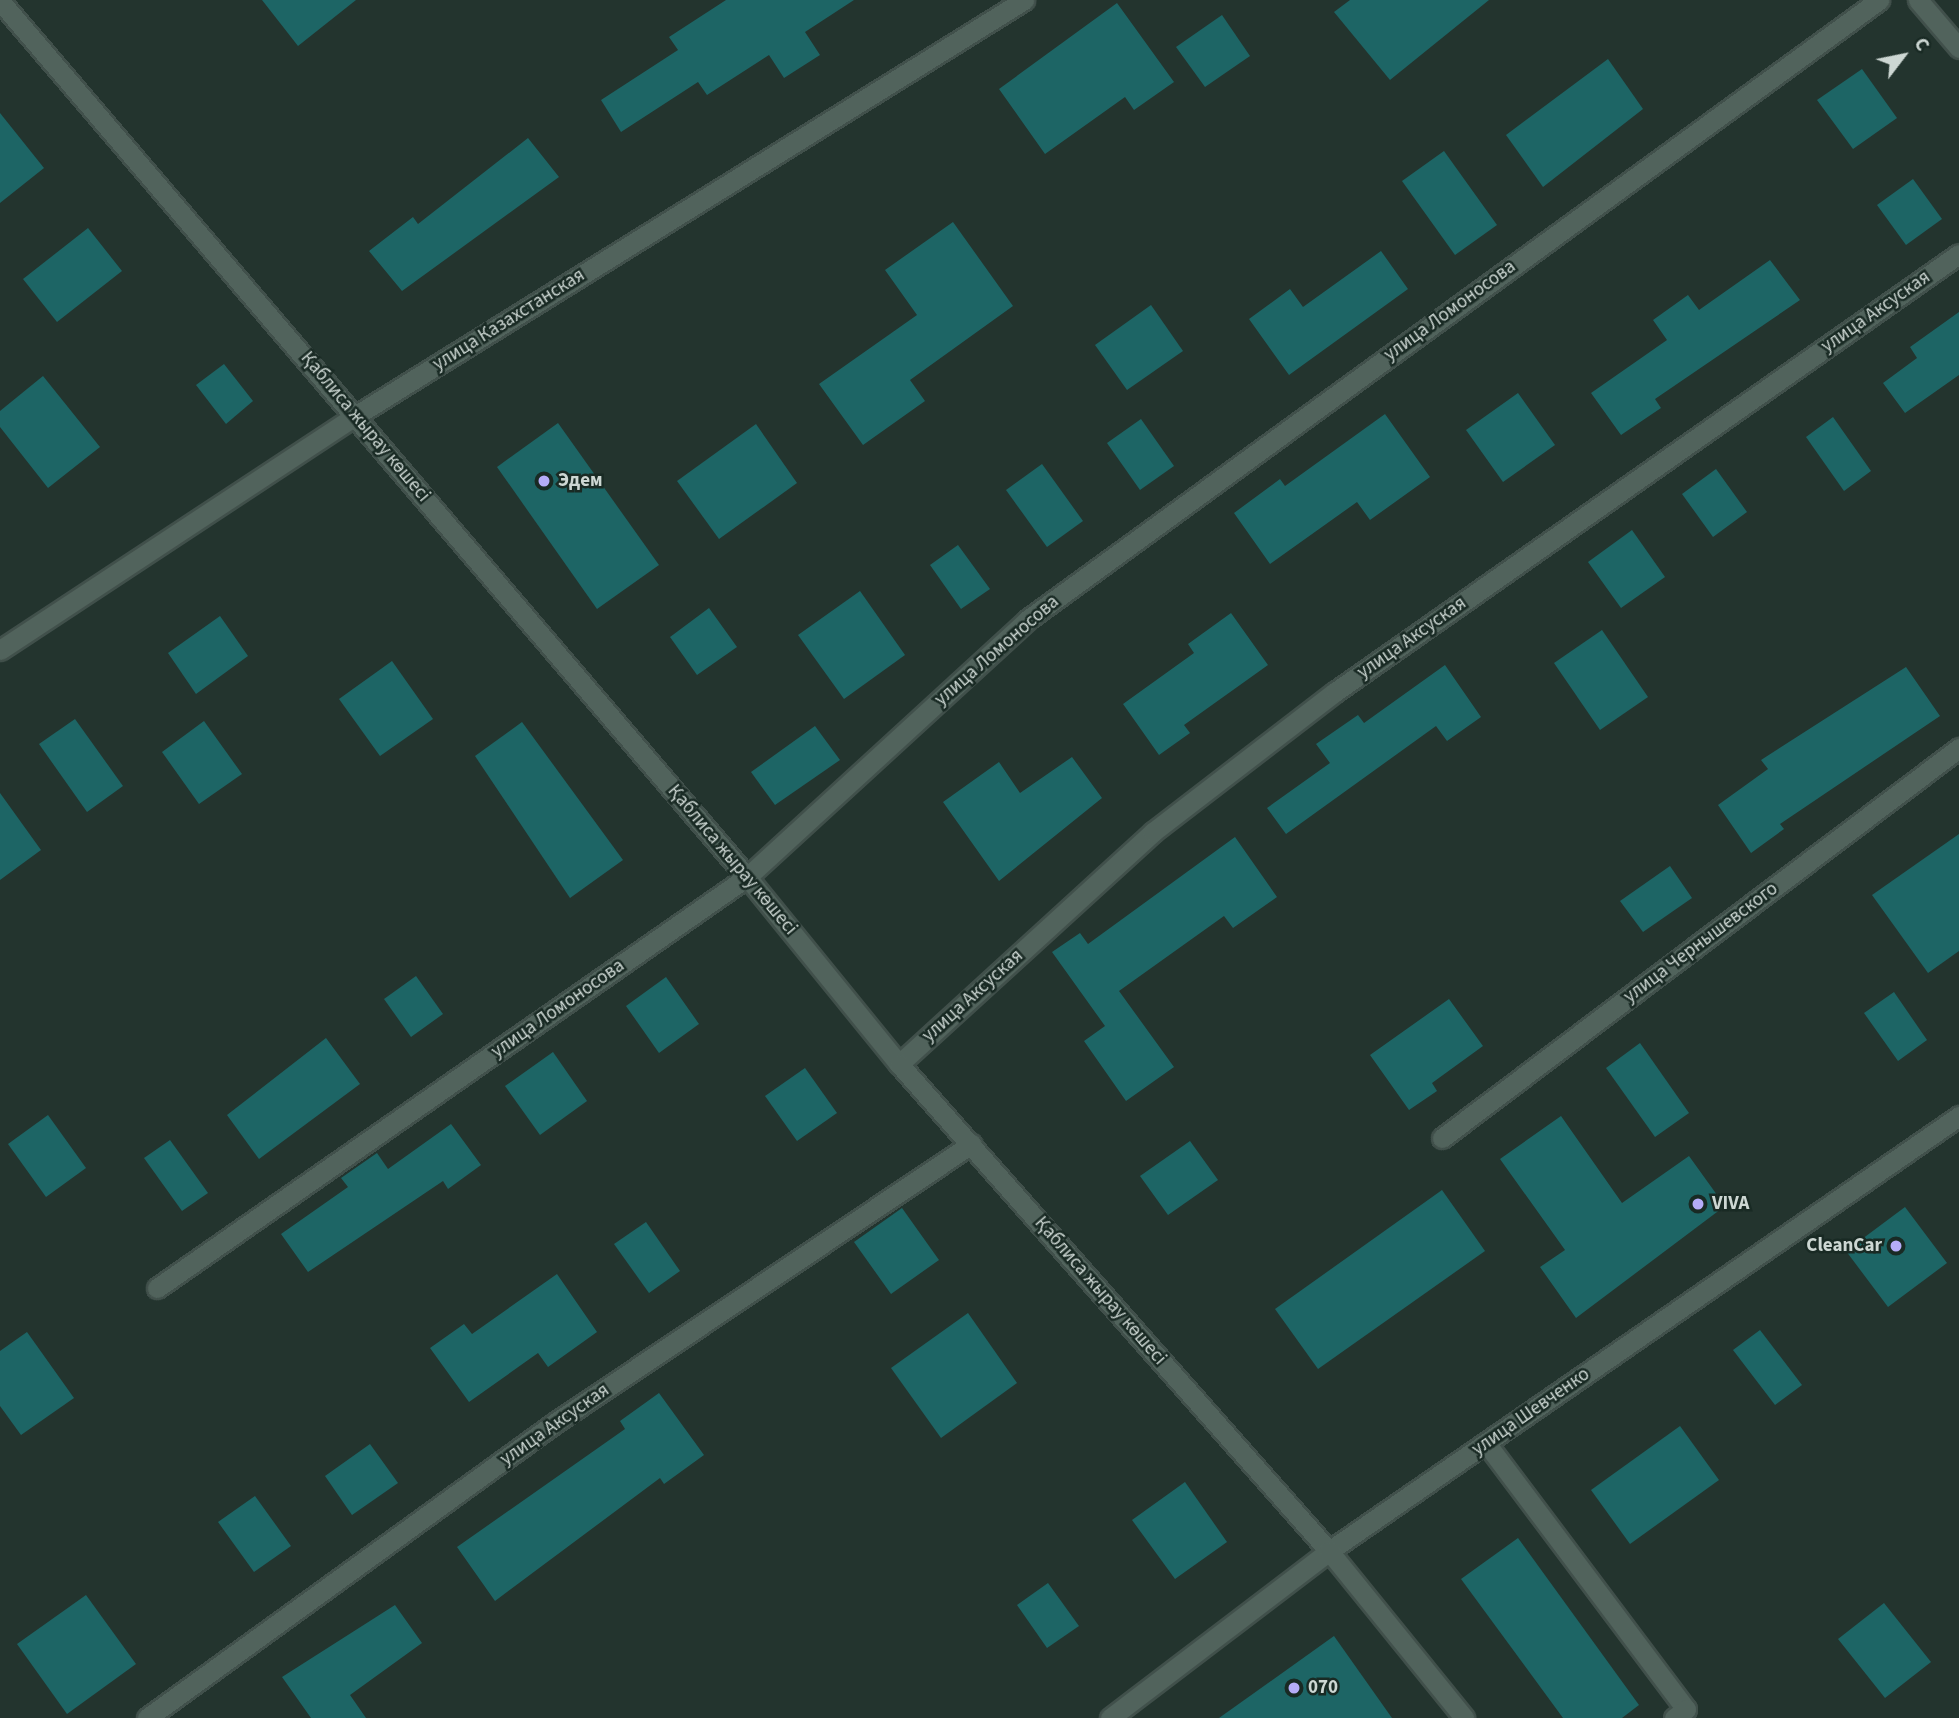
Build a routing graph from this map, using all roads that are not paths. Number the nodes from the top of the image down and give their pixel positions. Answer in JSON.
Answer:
{"nodes":[{"id":1,"x":1024,"y":0,"type":"edge"},
{"id":2,"x":1880,"y":0,"type":"edge"},
{"id":3,"x":1918,"y":0,"type":"edge"},
{"id":4,"x":0,"y":1,"type":"edge"},
{"id":5,"x":1959,"y":48,"type":"edge"},
{"id":6,"x":1959,"y":254,"type":"edge"},
{"id":7,"x":355,"y":416,"type":"junction"},
{"id":8,"x":0,"y":650,"type":"edge"},
{"id":9,"x":1959,"y":748,"type":"edge"},
{"id":10,"x":747,"y":877,"type":"junction"},
{"id":11,"x":899,"y":1064,"type":"junction"},
{"id":12,"x":1959,"y":1116,"type":"edge"},
{"id":13,"x":1442,"y":1138,"type":"dead end"},
{"id":14,"x":971,"y":1144,"type":"junction"},
{"id":15,"x":157,"y":1287,"type":"dead end"},
{"id":16,"x":1486,"y":1443,"type":"junction"},
{"id":17,"x":1329,"y":1551,"type":"junction"},
{"id":18,"x":147,"y":1718,"type":"edge"},
{"id":19,"x":1110,"y":1718,"type":"edge"},
{"id":20,"x":1464,"y":1718,"type":"edge"},
{"id":21,"x":1674,"y":1718,"type":"edge"}],
"edges":[{"from":1,"to":7,"type":"street","name":"улица Казахстанская"},
{"from":2,"to":10,"type":"street","name":"улица Ломоносова"},
{"from":3,"to":5,"type":"street"},
{"from":4,"to":7,"type":"street","name":"Қаблиса жырау көшесі"},
{"from":6,"to":11,"type":"street","name":"улица Аксуская"},
{"from":7,"to":8,"type":"street","name":"улица Казахстанская"},
{"from":7,"to":10,"type":"street","name":"Қаблиса жырау көшесі"},
{"from":9,"to":13,"type":"street","name":"улица Чернышевского"},
{"from":10,"to":11,"type":"street","name":"Қаблиса жырау көшесі"},
{"from":10,"to":15,"type":"street","name":"улица Ломоносова"},
{"from":11,"to":14,"type":"street","name":"Қаблиса жырау көшесі"},
{"from":12,"to":16,"type":"street","name":"улица Шевченко"},
{"from":14,"to":17,"type":"street","name":"Қаблиса жырау көшесі"},
{"from":14,"to":18,"type":"street","name":"улица Аксуская"},
{"from":16,"to":17,"type":"street","name":"улица Шевченко"},
{"from":16,"to":21,"type":"street"},
{"from":17,"to":19,"type":"street","name":"улица Шевченко"},
{"from":17,"to":20,"type":"street","name":"Қаблиса жырау көшесі"}]}
